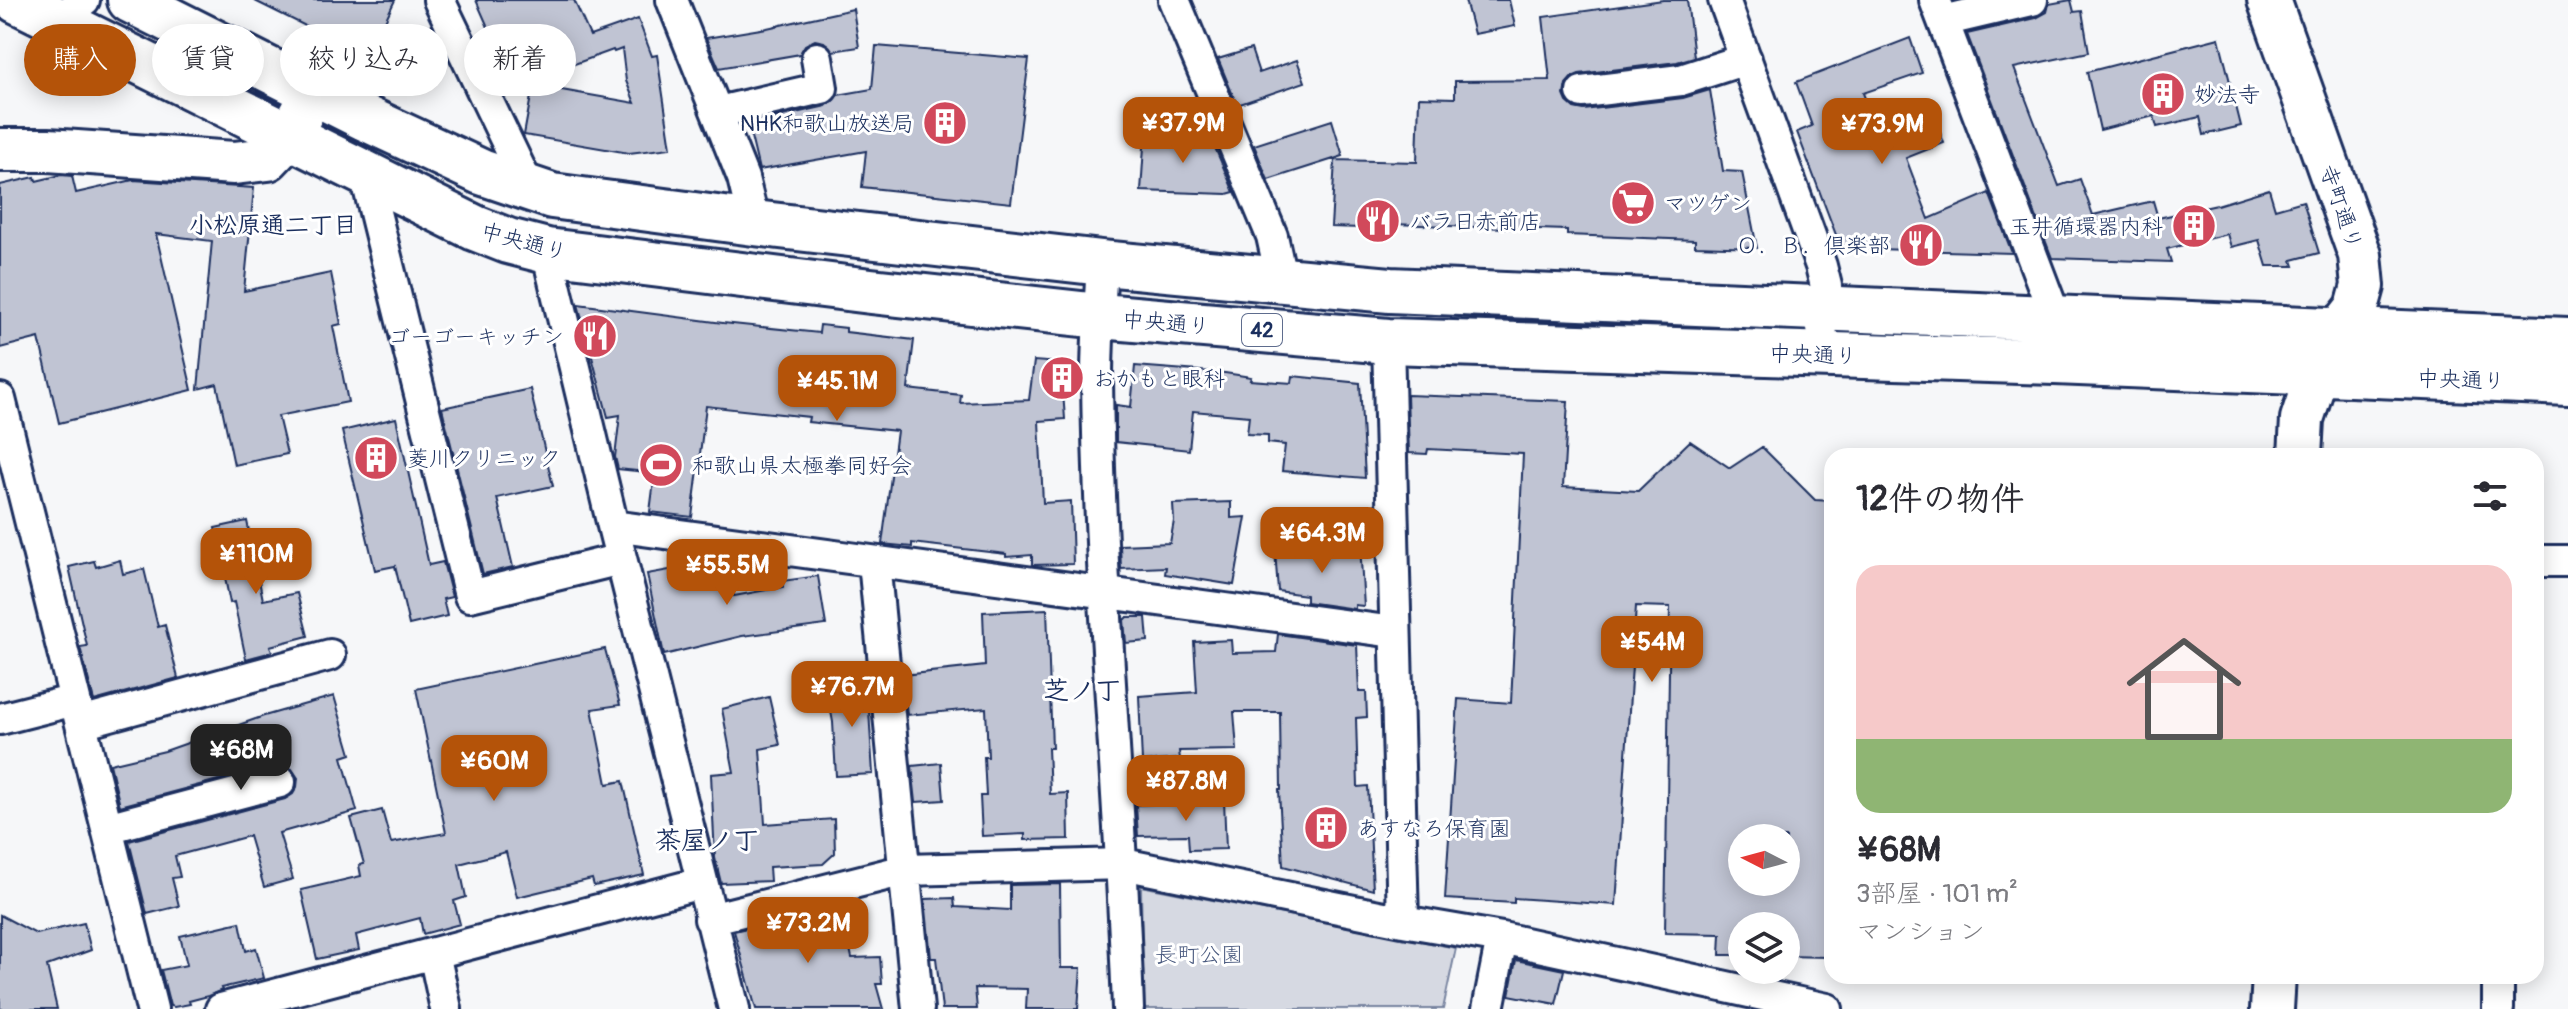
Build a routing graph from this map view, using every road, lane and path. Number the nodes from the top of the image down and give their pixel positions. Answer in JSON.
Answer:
{"nodes":[{"id":1,"x":16,"y":0,"type":"edge"},
{"id":2,"x":130,"y":0,"type":"edge"},
{"id":3,"x":439,"y":0,"type":"edge"},
{"id":4,"x":672,"y":0,"type":"edge"},
{"id":5,"x":1174,"y":0,"type":"edge"},
{"id":6,"x":1724,"y":0,"type":"edge"},
{"id":7,"x":2032,"y":0,"type":"edge"},
{"id":8,"x":2269,"y":0,"type":"edge"},
{"id":9,"x":70,"y":10,"type":"edge"},
{"id":10,"x":1939,"y":11,"type":"edge"},
{"id":11,"x":817,"y":58,"type":"dead end"},
{"id":12,"x":1746,"y":59,"type":"junction"},
{"id":13,"x":280,"y":75,"type":"edge"},
{"id":14,"x":1582,"y":92,"type":"dead end"},
{"id":15,"x":311,"y":96,"type":"edge"},
{"id":16,"x":321,"y":96,"type":"edge"},
{"id":17,"x":718,"y":112,"type":"junction"},
{"id":18,"x":289,"y":137,"type":"junction"},
{"id":19,"x":0,"y":150,"type":"edge"},
{"id":20,"x":366,"y":176,"type":"junction"},
{"id":21,"x":530,"y":190,"type":"junction"},
{"id":22,"x":754,"y":223,"type":"junction"},
{"id":23,"x":547,"y":251,"type":"junction"},
{"id":24,"x":1102,"y":263,"type":"junction"},
{"id":25,"x":1278,"y":280,"type":"junction"},
{"id":26,"x":1824,"y":309,"type":"junction"},
{"id":27,"x":1100,"y":316,"type":"junction"},
{"id":28,"x":2056,"y":319,"type":"junction"},
{"id":29,"x":2339,"y":331,"type":"junction"},
{"id":30,"x":2568,"y":340,"type":"edge"},
{"id":31,"x":1388,"y":341,"type":"junction"},
{"id":32,"x":1820,"y":354,"type":"junction"},
{"id":33,"x":2055,"y":362,"type":"junction"},
{"id":34,"x":2317,"y":374,"type":"junction"},
{"id":35,"x":2568,"y":383,"type":"edge"},
{"id":36,"x":0,"y":399,"type":"edge"},
{"id":37,"x":2300,"y":448,"type":"edge"},
{"id":38,"x":613,"y":526,"type":"junction"},
{"id":39,"x":621,"y":559,"type":"junction"},
{"id":40,"x":2544,"y":561,"type":"edge"},
{"id":41,"x":2568,"y":561,"type":"edge"},
{"id":42,"x":874,"y":562,"type":"junction"},
{"id":43,"x":1104,"y":592,"type":"junction"},
{"id":44,"x":1394,"y":632,"type":"junction"},
{"id":45,"x":330,"y":655,"type":"dead end"},
{"id":46,"x":78,"y":712,"type":"junction"},
{"id":47,"x":0,"y":719,"type":"edge"},
{"id":48,"x":280,"y":782,"type":"dead end"},
{"id":49,"x":107,"y":828,"type":"junction"},
{"id":50,"x":1123,"y":864,"type":"junction"},
{"id":51,"x":905,"y":870,"type":"junction"},
{"id":52,"x":701,"y":883,"type":"junction"},
{"id":53,"x":710,"y":919,"type":"junction"},
{"id":54,"x":1403,"y":921,"type":"junction"},
{"id":55,"x":1502,"y":938,"type":"junction"},
{"id":56,"x":434,"y":953,"type":"junction"},
{"id":57,"x":2274,"y":984,"type":"edge"},
{"id":58,"x":2498,"y":984,"type":"edge"},
{"id":59,"x":152,"y":1009,"type":"edge"},
{"id":60,"x":221,"y":1009,"type":"edge"},
{"id":61,"x":446,"y":1009,"type":"edge"},
{"id":62,"x":734,"y":1009,"type":"edge"},
{"id":63,"x":918,"y":1009,"type":"edge"},
{"id":64,"x":1128,"y":1009,"type":"edge"},
{"id":65,"x":1488,"y":1009,"type":"edge"},
{"id":66,"x":1827,"y":1009,"type":"edge"},
{"id":67,"x":2272,"y":1009,"type":"edge"},
{"id":68,"x":2498,"y":1009,"type":"edge"}],
"edges":[{"from":1,"to":9,"type":"highway","name":"中央通り","number":"42"},
{"from":2,"to":13,"type":"highway","name":"中央通り"},
{"from":3,"to":21,"type":"street"},
{"from":4,"to":17,"type":"street"},
{"from":5,"to":25,"type":"street"},
{"from":6,"to":12,"type":"street"},
{"from":7,"to":10,"type":"street"},
{"from":8,"to":29,"type":"street","name":"寺町通り"},
{"from":9,"to":18,"type":"highway","name":"中央通り","number":"42"},
{"from":10,"to":28,"type":"street"},
{"from":11,"to":17,"type":"street"},
{"from":12,"to":14,"type":"street"},
{"from":12,"to":26,"type":"street"},
{"from":15,"to":18,"type":"street"},
{"from":16,"to":21,"type":"highway","name":"中央通り"},
{"from":17,"to":22,"type":"street"},
{"from":18,"to":19,"type":"street"},
{"from":18,"to":20,"type":"highway","name":"中央通り","number":"42"},
{"from":20,"to":23,"type":"highway","name":"中央通り","number":"42"},
{"from":20,"to":39,"type":"street"},
{"from":21,"to":22,"type":"highway","name":"中央通り"},
{"from":22,"to":24,"type":"highway","name":"中央通り"},
{"from":23,"to":27,"type":"highway","name":"中央通り","number":"42"},
{"from":23,"to":38,"type":"street"},
{"from":24,"to":25,"type":"highway","name":"中央通り"},
{"from":24,"to":27,"type":"street"},
{"from":25,"to":26,"type":"highway","name":"中央通り"},
{"from":26,"to":28,"type":"highway","name":"中央通り"},
{"from":26,"to":32,"type":"street"},
{"from":27,"to":31,"type":"highway","name":"中央通り","number":"42"},
{"from":27,"to":43,"type":"street"},
{"from":28,"to":29,"type":"highway","name":"中央通り"},
{"from":28,"to":33,"type":"street"},
{"from":29,"to":30,"type":"highway","name":"中央通り"},
{"from":29,"to":34,"type":"street","name":"寺町通り"},
{"from":31,"to":32,"type":"highway","name":"中央通り","number":"42"},
{"from":31,"to":44,"type":"street"},
{"from":32,"to":33,"type":"highway","name":"中央通り","number":"42"},
{"from":33,"to":34,"type":"highway","name":"中央通り","number":"42"},
{"from":34,"to":35,"type":"highway","name":"中央通り","number":"42"},
{"from":34,"to":37,"type":"street","name":"寺町通り"},
{"from":36,"to":46,"type":"street"},
{"from":38,"to":39,"type":"street"},
{"from":38,"to":42,"type":"street"},
{"from":39,"to":52,"type":"street"},
{"from":40,"to":41,"type":"street"},
{"from":42,"to":43,"type":"street"},
{"from":42,"to":51,"type":"street"},
{"from":43,"to":44,"type":"street"},
{"from":43,"to":50,"type":"street"},
{"from":44,"to":54,"type":"street"},
{"from":45,"to":46,"type":"street"},
{"from":46,"to":47,"type":"street"},
{"from":46,"to":49,"type":"street"},
{"from":48,"to":49,"type":"street"},
{"from":49,"to":59,"type":"street"},
{"from":50,"to":51,"type":"street"},
{"from":50,"to":54,"type":"street"},
{"from":50,"to":64,"type":"street"},
{"from":51,"to":53,"type":"street"},
{"from":51,"to":63,"type":"street"},
{"from":52,"to":53,"type":"street"},
{"from":52,"to":56,"type":"street"},
{"from":53,"to":62,"type":"street"},
{"from":54,"to":55,"type":"street"},
{"from":55,"to":65,"type":"street"},
{"from":55,"to":66,"type":"street"},
{"from":56,"to":60,"type":"street"},
{"from":56,"to":61,"type":"street"},
{"from":57,"to":67,"type":"street"},
{"from":58,"to":68,"type":"street"}]}
